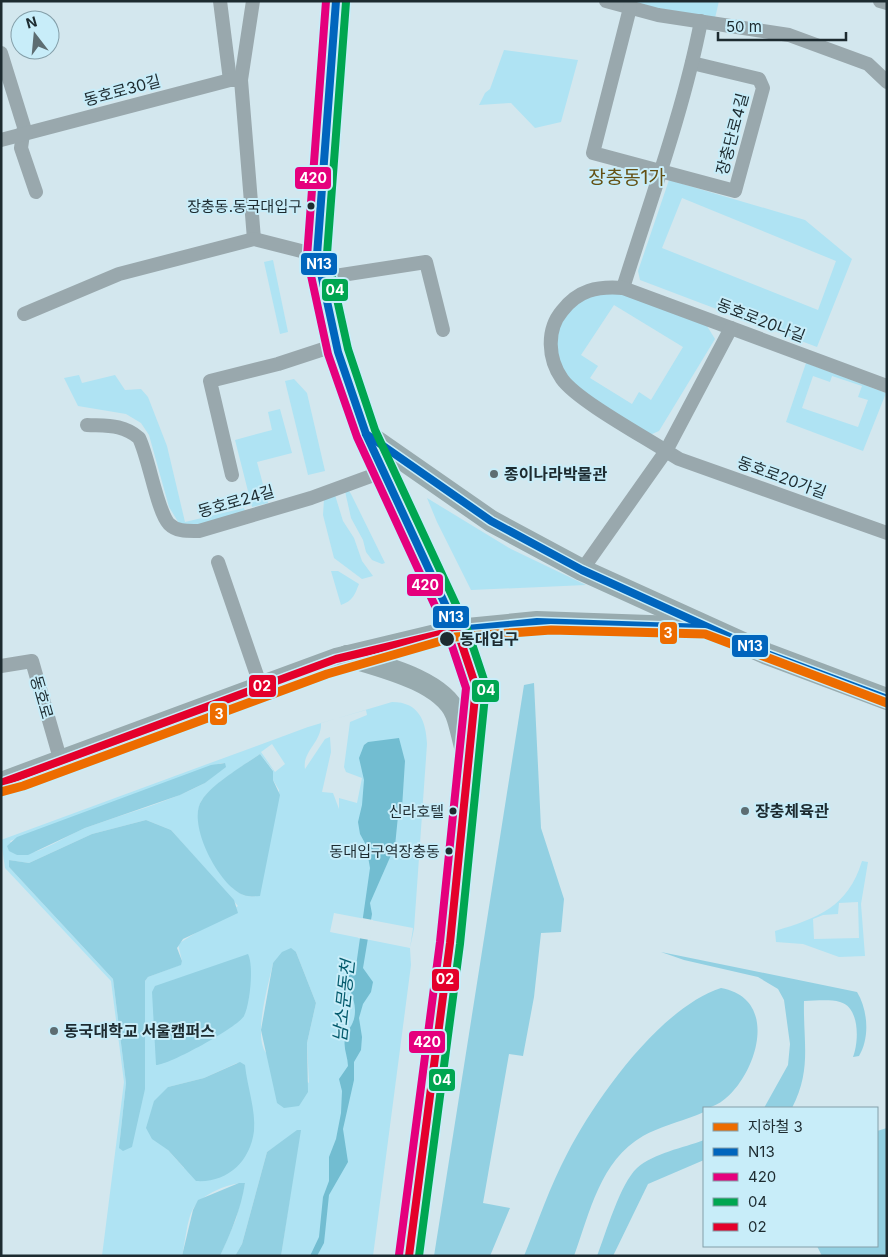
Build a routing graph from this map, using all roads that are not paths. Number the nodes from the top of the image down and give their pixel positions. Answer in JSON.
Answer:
{"nodes":[{"id":1,"x":220,"y":1,"type":"edge"},
{"id":2,"x":253,"y":1,"type":"edge"},
{"id":3,"x":336,"y":1,"type":"edge"},
{"id":4,"x":606,"y":1,"type":"edge"},
{"id":5,"x":880,"y":1,"type":"edge"},
{"id":6,"x":887,"y":3,"type":"edge"},
{"id":7,"x":630,"y":8,"type":"junction"},
{"id":8,"x":701,"y":21,"type":"junction"},
{"id":9,"x":1,"y":53,"type":"edge"},
{"id":10,"x":692,"y":63,"type":"junction"},
{"id":11,"x":235,"y":80,"type":"junction"},
{"id":12,"x":887,"y":82,"type":"edge"},
{"id":13,"x":24,"y":134,"type":"junction"},
{"id":14,"x":1,"y":140,"type":"edge"},
{"id":15,"x":660,"y":171,"type":"junction"},
{"id":16,"x":36,"y":192,"type":"dead end"},
{"id":17,"x":254,"y":240,"type":"junction"},
{"id":18,"x":317,"y":255,"type":"junction"},
{"id":19,"x":322,"y":278,"type":"junction"},
{"id":20,"x":623,"y":288,"type":"junction"},
{"id":21,"x":583,"y":293,"type":"joint"},
{"id":22,"x":24,"y":314,"type":"dead end"},
{"id":23,"x":731,"y":328,"type":"junction"},
{"id":24,"x":443,"y":330,"type":"dead end"},
{"id":25,"x":336,"y":345,"type":"junction"},
{"id":26,"x":887,"y":386,"type":"edge"},
{"id":27,"x":87,"y":425,"type":"dead end"},
{"id":28,"x":366,"y":434,"type":"junction"},
{"id":29,"x":666,"y":451,"type":"junction"},
{"id":30,"x":382,"y":472,"type":"junction"},
{"id":31,"x":232,"y":475,"type":"dead end"},
{"id":32,"x":887,"y":533,"type":"edge"},
{"id":33,"x":218,"y":562,"type":"dead end"},
{"id":34,"x":582,"y":570,"type":"junction"},
{"id":35,"x":706,"y":628,"type":"junction"},
{"id":36,"x":457,"y":630,"type":"junction"},
{"id":37,"x":341,"y":657,"type":"junction"},
{"id":38,"x":1,"y":666,"type":"edge"},
{"id":39,"x":260,"y":687,"type":"junction"},
{"id":40,"x":887,"y":699,"type":"edge"},
{"id":41,"x":469,"y":759,"type":"junction"},
{"id":42,"x":61,"y":762,"type":"junction"},
{"id":43,"x":1,"y":783,"type":"edge"},
{"id":44,"x":410,"y":1256,"type":"edge"}],
"edges":[{"from":1,"to":11,"type":"street"},
{"from":2,"to":11,"type":"street"},
{"from":3,"to":18,"type":"main road"},
{"from":4,"to":7,"type":"street"},
{"from":5,"to":6,"type":"street"},
{"from":7,"to":8,"type":"street"},
{"from":7,"to":15,"type":"street","name":"장충단로4길"},
{"from":8,"to":10,"type":"street"},
{"from":8,"to":12,"type":"street"},
{"from":9,"to":13,"type":"street"},
{"from":10,"to":15,"type":"street"},
{"from":10,"to":15,"type":"street","name":"장충단로4길"},
{"from":11,"to":13,"type":"street","name":"동호로30길"},
{"from":11,"to":17,"type":"street"},
{"from":13,"to":14,"type":"street","name":"동호로30길"},
{"from":13,"to":16,"type":"street"},
{"from":15,"to":20,"type":"street"},
{"from":17,"to":18,"type":"street"},
{"from":17,"to":22,"type":"street"},
{"from":18,"to":19,"type":"main road"},
{"from":19,"to":24,"type":"street"},
{"from":19,"to":25,"type":"main road"},
{"from":20,"to":21,"type":"street","name":"동호로20나길"},
{"from":20,"to":23,"type":"street","name":"동호로20나길"},
{"from":21,"to":29,"type":"street","name":"동호로20가길"},
{"from":23,"to":26,"type":"street","name":"동호로20나길"},
{"from":23,"to":29,"type":"street"},
{"from":25,"to":28,"type":"main road"},
{"from":25,"to":31,"type":"street","name":"동호로24길"},
{"from":27,"to":30,"type":"street","name":"동호로24길"},
{"from":28,"to":30,"type":"main road"},
{"from":28,"to":34,"type":"main road"},
{"from":29,"to":32,"type":"street","name":"동호로20가길"},
{"from":29,"to":34,"type":"street"},
{"from":30,"to":36,"type":"main road"},
{"from":33,"to":39,"type":"street"},
{"from":34,"to":35,"type":"main road"},
{"from":35,"to":36,"type":"main road"},
{"from":35,"to":40,"type":"main road"},
{"from":36,"to":37,"type":"main road"},
{"from":36,"to":41,"type":"main road"},
{"from":37,"to":39,"type":"main road"},
{"from":37,"to":41,"type":"main road"},
{"from":38,"to":42,"type":"street","name":"동호로"},
{"from":39,"to":42,"type":"main road"},
{"from":41,"to":44,"type":"main road"},
{"from":42,"to":43,"type":"main road"}]}
